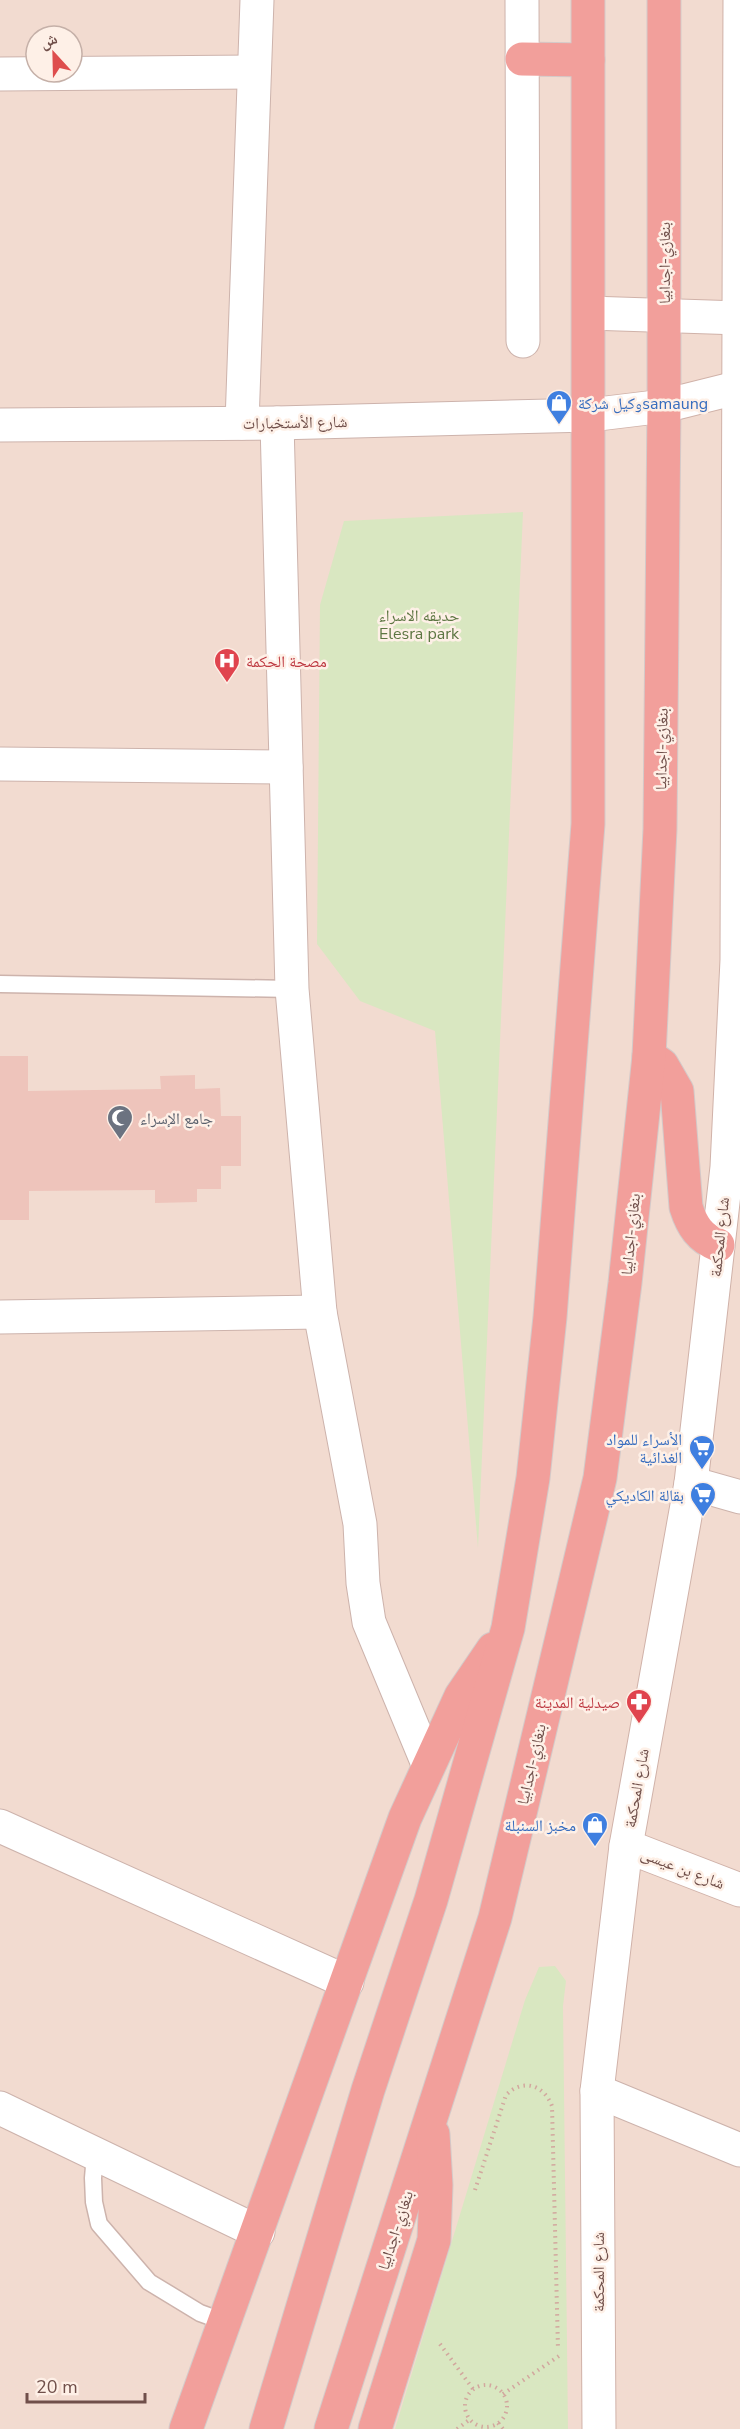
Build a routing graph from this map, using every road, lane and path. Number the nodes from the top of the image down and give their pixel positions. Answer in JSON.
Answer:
{"nodes":[{"id":1,"x":257,"y":0,"type":"edge"},
{"id":2,"x":522,"y":0,"type":"edge"},
{"id":3,"x":588,"y":0,"type":"edge"},
{"id":4,"x":664,"y":0,"type":"edge"},
{"id":5,"x":740,"y":0,"type":"edge"},
{"id":6,"x":522,"y":59,"type":"junction"},
{"id":7,"x":588,"y":60,"type":"junction"},
{"id":8,"x":254,"y":72,"type":"junction"},
{"id":9,"x":0,"y":74,"type":"edge"},
{"id":10,"x":589,"y":314,"type":"junction"},
{"id":11,"x":664,"y":316,"type":"junction"},
{"id":12,"x":740,"y":318,"type":"edge"},
{"id":13,"x":523,"y":341,"type":"dead end"},
{"id":14,"x":740,"y":387,"type":"edge"},
{"id":15,"x":664,"y":406,"type":"junction"},
{"id":16,"x":590,"y":416,"type":"junction"},
{"id":17,"x":242,"y":423,"type":"junction"},
{"id":18,"x":277,"y":423,"type":"junction"},
{"id":19,"x":0,"y":425,"type":"edge"},
{"id":20,"x":740,"y":709,"type":"edge"},
{"id":21,"x":0,"y":764,"type":"edge"},
{"id":22,"x":286,"y":767,"type":"junction"},
{"id":23,"x":739,"y":960,"type":"edge"},
{"id":24,"x":0,"y":984,"type":"edge"},
{"id":25,"x":292,"y":989,"type":"junction"},
{"id":26,"x":650,"y":1056,"type":"junction"},
{"id":27,"x":734,"y":1169,"type":"edge"},
{"id":28,"x":718,"y":1245,"type":"junction"},
{"id":29,"x":320,"y":1312,"type":"junction"},
{"id":30,"x":0,"y":1317,"type":"edge"},
{"id":31,"x":692,"y":1483,"type":"junction"},
{"id":32,"x":740,"y":1497,"type":"edge"},
{"id":33,"x":508,"y":1628,"type":"junction"},
{"id":34,"x":428,"y":1764,"type":"junction"},
{"id":35,"x":0,"y":1826,"type":"edge"},
{"id":36,"x":626,"y":1846,"type":"junction"},
{"id":37,"x":740,"y":1890,"type":"edge"},
{"id":38,"x":347,"y":1982,"type":"junction"},
{"id":39,"x":597,"y":2091,"type":"junction"},
{"id":40,"x":0,"y":2108,"type":"edge"},
{"id":41,"x":432,"y":2117,"type":"junction"},
{"id":42,"x":740,"y":2150,"type":"edge"},
{"id":43,"x":95,"y":2155,"type":"junction"},
{"id":44,"x":474,"y":2194,"type":"dead end"},
{"id":45,"x":258,"y":2232,"type":"junction"},
{"id":46,"x":225,"y":2322,"type":"junction"},
{"id":47,"x":438,"y":2341,"type":"dead end"},
{"id":48,"x":558,"y":2356,"type":"junction"},
{"id":49,"x":559,"y":2366,"type":"dead end"},
{"id":50,"x":473,"y":2389,"type":"junction"},
{"id":51,"x":503,"y":2394,"type":"junction"},
{"id":52,"x":469,"y":2420,"type":"junction"},
{"id":53,"x":498,"y":2423,"type":"junction"},
{"id":54,"x":186,"y":2429,"type":"edge"},
{"id":55,"x":266,"y":2429,"type":"edge"},
{"id":56,"x":331,"y":2429,"type":"edge"},
{"id":57,"x":375,"y":2429,"type":"edge"},
{"id":58,"x":457,"y":2429,"type":"edge"},
{"id":59,"x":503,"y":2429,"type":"edge"},
{"id":60,"x":599,"y":2429,"type":"edge"}],
"edges":[{"from":1,"to":8,"type":"street"},
{"from":2,"to":6,"type":"street"},
{"from":3,"to":7,"type":"highway"},
{"from":4,"to":11,"type":"highway","name":"بنغازي-اجدابيا"},
{"from":5,"to":12,"type":"street","name":"شارع المحكمة"},
{"from":6,"to":7,"type":"highway"},
{"from":6,"to":13,"type":"street"},
{"from":7,"to":10,"type":"highway"},
{"from":8,"to":9,"type":"street"},
{"from":8,"to":17,"type":"street"},
{"from":10,"to":11,"type":"street"},
{"from":10,"to":16,"type":"highway"},
{"from":11,"to":12,"type":"street"},
{"from":11,"to":15,"type":"highway","name":"بنغازي-اجدابيا"},
{"from":12,"to":14,"type":"street","name":"شارع المحكمة"},
{"from":14,"to":15,"type":"street","name":"شارع الأستخبارات"},
{"from":14,"to":20,"type":"street","name":"شارع المحكمة"},
{"from":15,"to":16,"type":"street","name":"شارع الأستخبارات"},
{"from":15,"to":26,"type":"highway","name":"بنغازي-اجدابيا"},
{"from":16,"to":18,"type":"street","name":"شارع الأستخبارات"},
{"from":16,"to":33,"type":"highway"},
{"from":17,"to":18,"type":"street","name":"شارع الأستخبارات"},
{"from":17,"to":19,"type":"street","name":"شارع الأستخبارات"},
{"from":18,"to":22,"type":"street"},
{"from":20,"to":23,"type":"street","name":"شارع المحكمة"},
{"from":21,"to":22,"type":"street"},
{"from":22,"to":25,"type":"street"},
{"from":23,"to":27,"type":"street","name":"شارع المحكمة"},
{"from":24,"to":25,"type":"lane"},
{"from":25,"to":29,"type":"street"},
{"from":26,"to":28,"type":"highway"},
{"from":26,"to":41,"type":"highway","name":"بنغازي-اجدابيا"},
{"from":27,"to":28,"type":"street","name":"شارع المحكمة"},
{"from":28,"to":31,"type":"street","name":"شارع المحكمة"},
{"from":29,"to":30,"type":"street"},
{"from":29,"to":34,"type":"street"},
{"from":31,"to":32,"type":"street"},
{"from":31,"to":36,"type":"street","name":"شارع المحكمة"},
{"from":33,"to":34,"type":"highway"},
{"from":33,"to":55,"type":"highway"},
{"from":34,"to":38,"type":"highway"},
{"from":35,"to":38,"type":"street"},
{"from":36,"to":37,"type":"street","name":"شارع بن عيسى"},
{"from":36,"to":39,"type":"street","name":"شارع المحكمة"},
{"from":38,"to":45,"type":"highway"},
{"from":39,"to":42,"type":"street"},
{"from":39,"to":60,"type":"street","name":"شارع المحكمة"},
{"from":40,"to":43,"type":"street"},
{"from":41,"to":56,"type":"highway","name":"بنغازي-اجدابيا"},
{"from":41,"to":57,"type":"highway"},
{"from":43,"to":45,"type":"street"},
{"from":43,"to":46,"type":"lane"},
{"from":44,"to":48,"type":"path"},
{"from":45,"to":46,"type":"highway"},
{"from":46,"to":54,"type":"highway"},
{"from":47,"to":50,"type":"path"},
{"from":48,"to":49,"type":"path"},
{"from":48,"to":51,"type":"path"},
{"from":50,"to":51,"type":"path"},
{"from":50,"to":52,"type":"path"},
{"from":51,"to":53,"type":"path"},
{"from":52,"to":53,"type":"path"},
{"from":52,"to":58,"type":"path"},
{"from":53,"to":59,"type":"path"}]}
